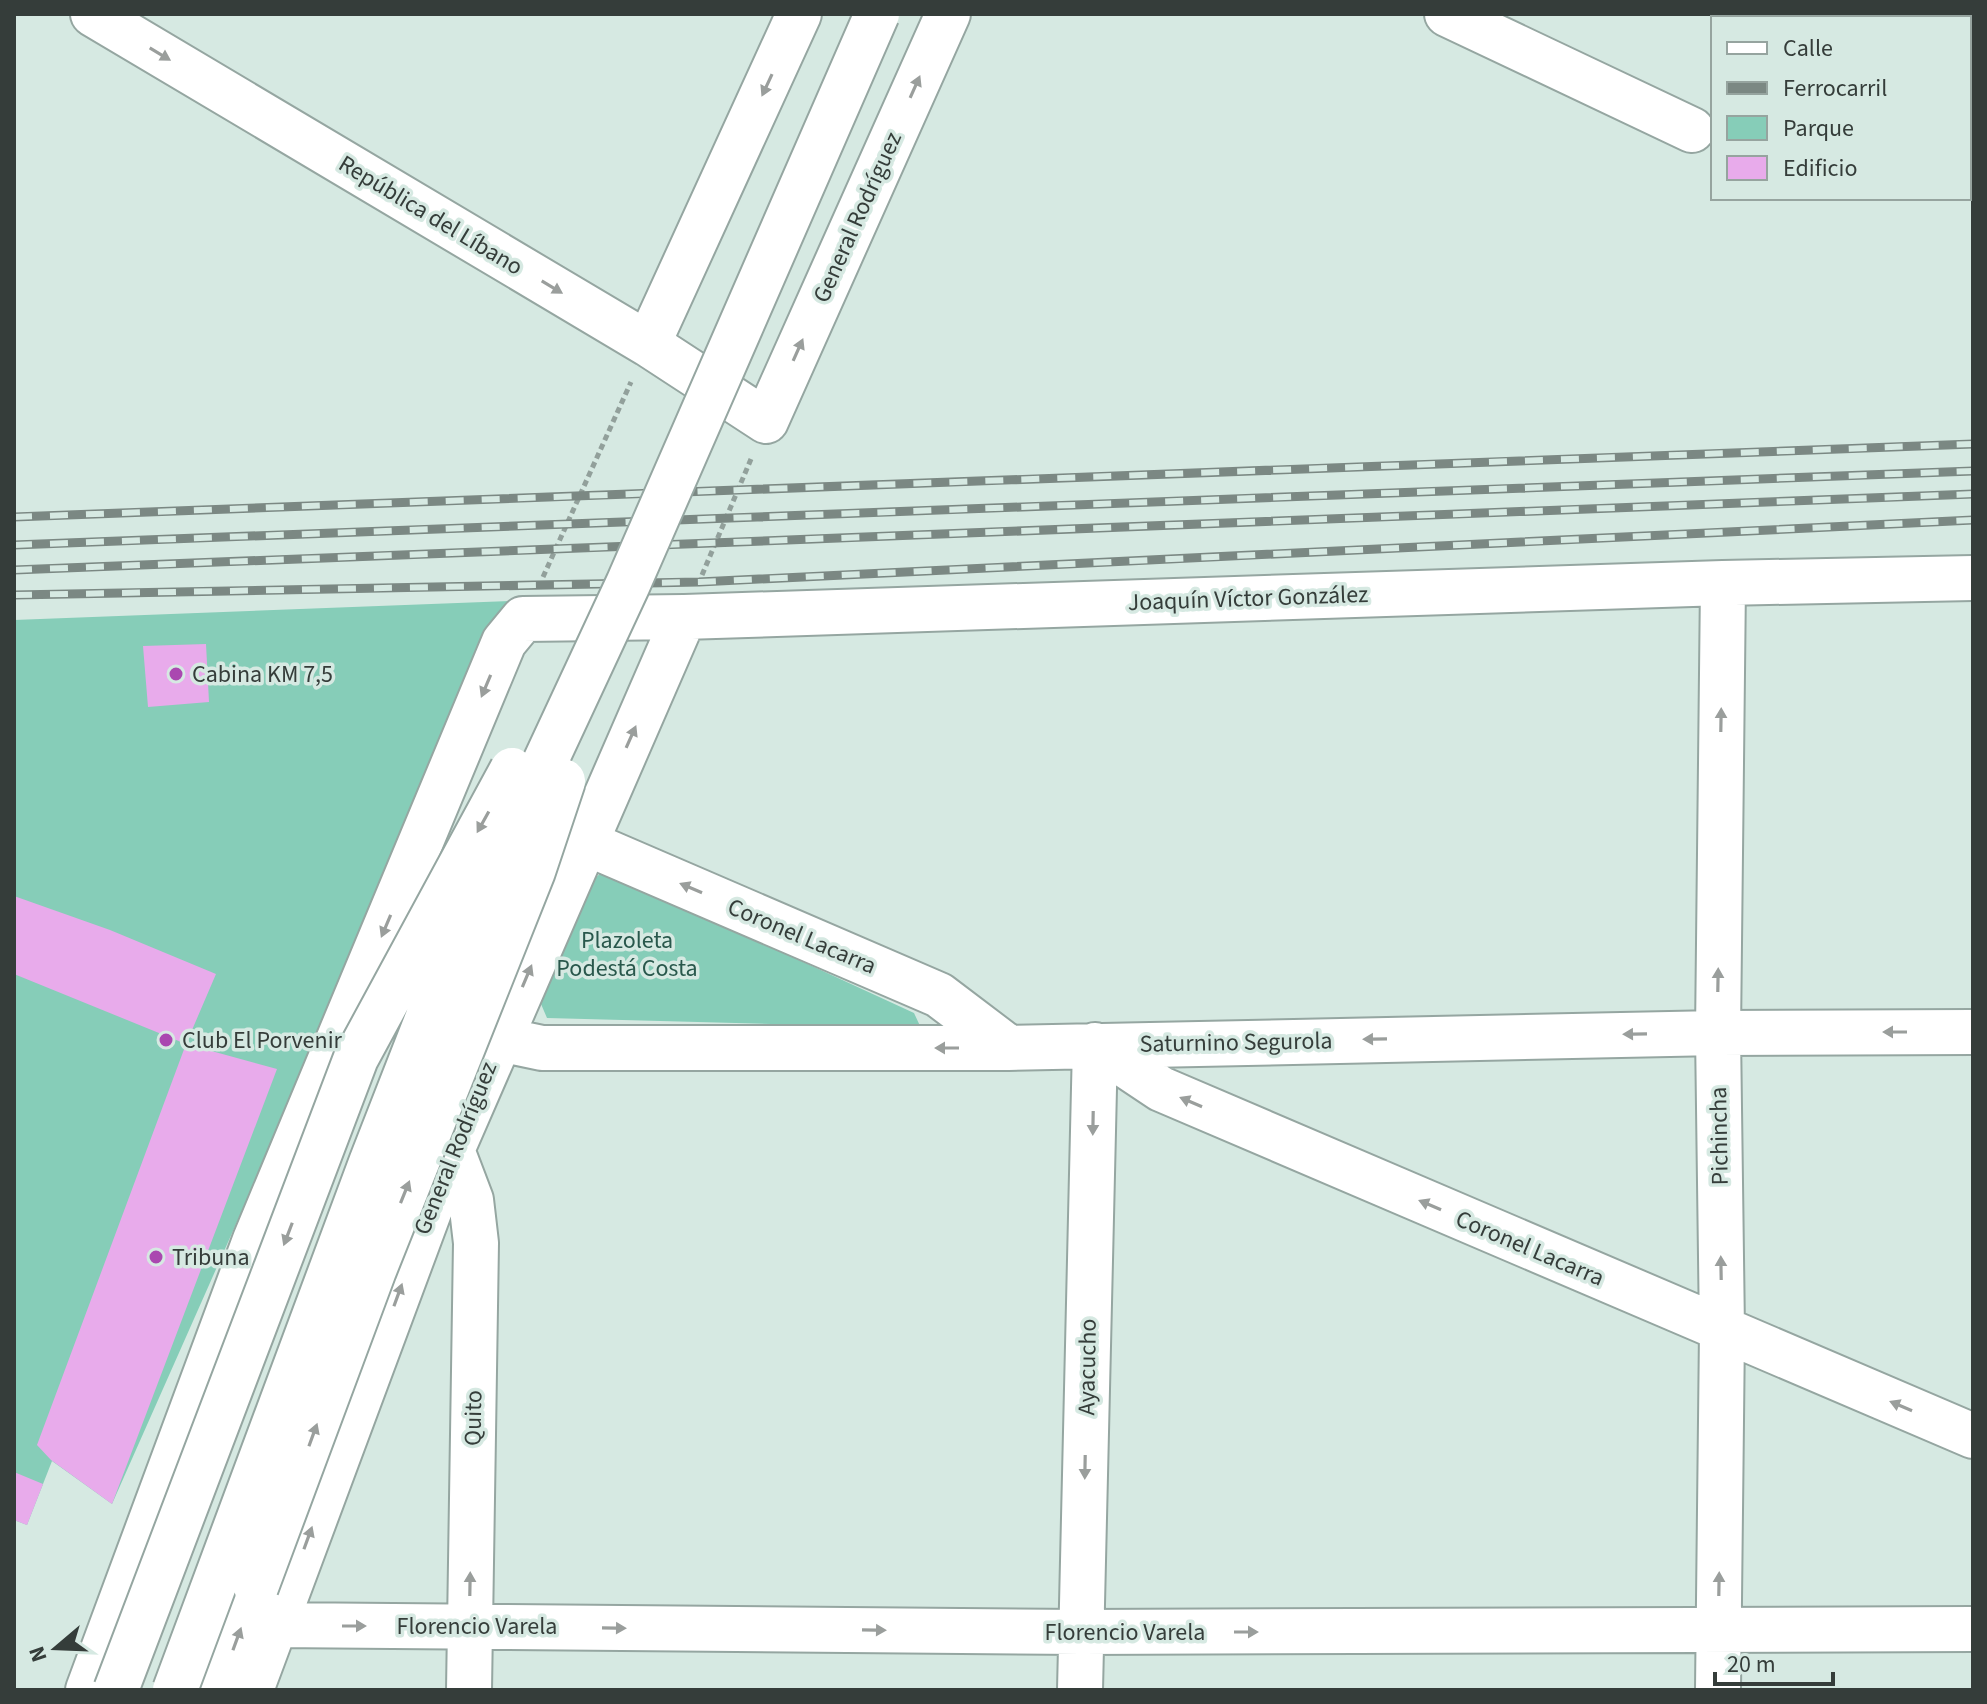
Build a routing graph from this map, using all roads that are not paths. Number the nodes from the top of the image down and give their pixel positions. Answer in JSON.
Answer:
{"nodes":[{"id":1,"x":93,"y":14,"type":"edge"},
{"id":2,"x":799,"y":14,"type":"edge"},
{"id":3,"x":877,"y":14,"type":"edge"},
{"id":4,"x":948,"y":14,"type":"edge"},
{"id":5,"x":1447,"y":14,"type":"edge"},
{"id":6,"x":1491,"y":24,"type":"edge"},
{"id":7,"x":1692,"y":130,"type":"dead end"},
{"id":8,"x":648,"y":344,"type":"junction"},
{"id":9,"x":766,"y":421,"type":"joint"},
{"id":10,"x":1973,"y":578,"type":"edge"},
{"id":11,"x":1723,"y":583,"type":"junction"},
{"id":12,"x":626,"y":589,"type":"junction"},
{"id":13,"x":691,"y":600,"type":"junction"},
{"id":14,"x":584,"y":842,"type":"junction"},
{"id":15,"x":1973,"y":1032,"type":"edge"},
{"id":16,"x":1718,"y":1033,"type":"junction"},
{"id":17,"x":499,"y":1039,"type":"junction"},
{"id":18,"x":1095,"y":1045,"type":"junction"},
{"id":19,"x":1009,"y":1048,"type":"junction"},
{"id":20,"x":452,"y":1150,"type":"junction"},
{"id":21,"x":1722,"y":1331,"type":"junction"},
{"id":22,"x":1973,"y":1436,"type":"edge"},
{"id":23,"x":276,"y":1625,"type":"junction"},
{"id":24,"x":469,"y":1626,"type":"junction"},
{"id":25,"x":1973,"y":1629,"type":"edge"},
{"id":26,"x":1718,"y":1630,"type":"junction"},
{"id":27,"x":1081,"y":1632,"type":"junction"},
{"id":28,"x":88,"y":1690,"type":"edge"},
{"id":29,"x":116,"y":1690,"type":"edge"},
{"id":30,"x":175,"y":1690,"type":"edge"},
{"id":31,"x":218,"y":1690,"type":"edge"},
{"id":32,"x":251,"y":1690,"type":"edge"},
{"id":33,"x":469,"y":1690,"type":"edge"},
{"id":34,"x":1080,"y":1690,"type":"edge"},
{"id":35,"x":1718,"y":1690,"type":"edge"}],
"edges":[{"from":1,"to":8,"type":"street","name":"República del Líbano","one_way":true},
{"from":2,"to":8,"type":"street","one_way":true},
{"from":3,"to":12,"type":"street","bridge":true},
{"from":9,"to":4,"type":"street","name":"General Rodríguez","one_way":true},
{"from":5,"to":6,"type":"street"},
{"from":6,"to":7,"type":"street"},
{"from":8,"to":9,"type":"street","name":"República del Líbano"},
{"from":10,"to":11,"type":"street","name":"Joaquín Víctor González"},
{"from":11,"to":13,"type":"street","name":"Joaquín Víctor González"},
{"from":16,"to":11,"type":"street","name":"Pichincha","one_way":true},
{"from":12,"to":29,"type":"street","one_way":true,"bridge":true},
{"from":12,"to":30,"type":"street","bridge":true},
{"from":31,"to":12,"type":"street","one_way":true,"bridge":true},
{"from":14,"to":13,"type":"street","name":"General Rodríguez","one_way":true},
{"from":13,"to":28,"type":"street","name":"Joaquín Víctor González","one_way":true},
{"from":17,"to":14,"type":"street","name":"General Rodríguez","one_way":true},
{"from":19,"to":14,"type":"street","name":"Coronel Lacarra","one_way":true},
{"from":15,"to":16,"type":"street","name":"Saturnino Segurola","one_way":true},
{"from":16,"to":18,"type":"street","name":"Saturnino Segurola","one_way":true},
{"from":21,"to":16,"type":"street","name":"Pichincha","one_way":true},
{"from":19,"to":17,"type":"street","name":"Saturnino Segurola","one_way":true},
{"from":17,"to":20,"type":"street","name":"General Rodríguez"},
{"from":18,"to":19,"type":"street","name":"Saturnino Segurola"},
{"from":21,"to":18,"type":"street","name":"Coronel Lacarra","one_way":true},
{"from":18,"to":27,"type":"street","name":"Ayacucho","one_way":true},
{"from":23,"to":20,"type":"street","name":"General Rodríguez","one_way":true},
{"from":24,"to":20,"type":"street","name":"Quito","one_way":true},
{"from":22,"to":21,"type":"street","name":"Coronel Lacarra","one_way":true},
{"from":26,"to":21,"type":"street","name":"Pichincha","one_way":true},
{"from":23,"to":24,"type":"street","name":"Florencio Varela","one_way":true},
{"from":23,"to":32,"type":"street","name":"General Rodríguez"},
{"from":24,"to":27,"type":"street","name":"Florencio Varela","one_way":true},
{"from":24,"to":33,"type":"street","name":"Quito"},
{"from":25,"to":26,"type":"street","name":"Florencio Varela"},
{"from":27,"to":26,"type":"street","name":"Florencio Varela","one_way":true},
{"from":26,"to":35,"type":"street","name":"Pichincha"},
{"from":27,"to":34,"type":"street","name":"Ayacucho"}]}
